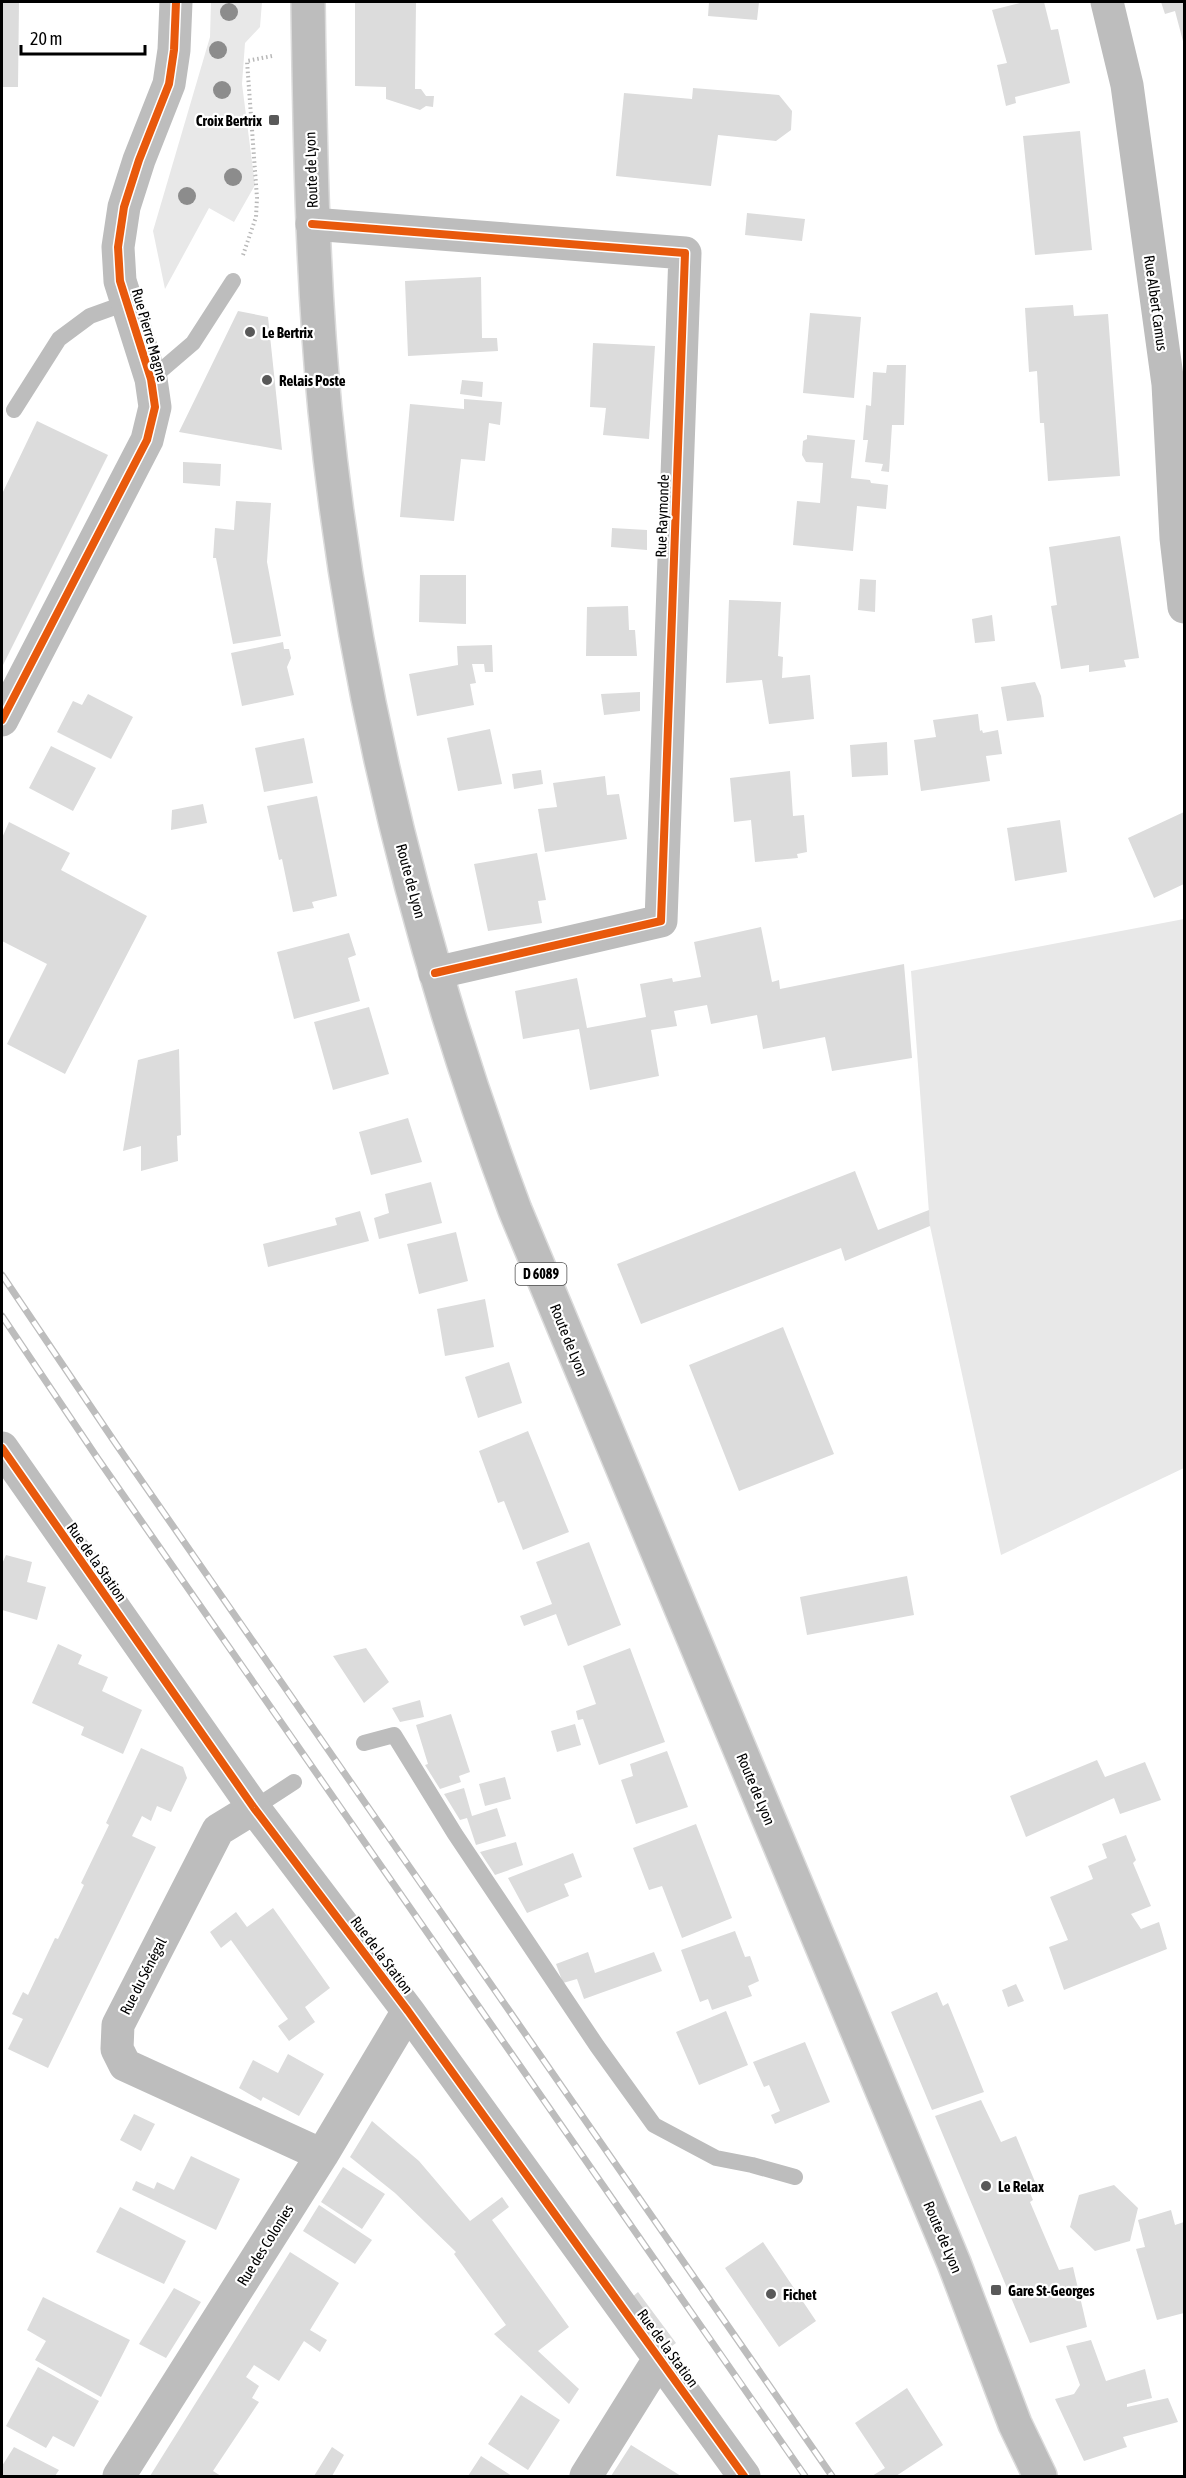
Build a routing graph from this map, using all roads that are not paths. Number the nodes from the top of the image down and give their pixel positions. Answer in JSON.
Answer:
{"nodes":[{"id":1,"x":176,"y":2,"type":"edge"},
{"id":2,"x":308,"y":2,"type":"edge"},
{"id":3,"x":1107,"y":2,"type":"edge"},
{"id":4,"x":312,"y":224,"type":"junction"},
{"id":5,"x":233,"y":281,"type":"road end"},
{"id":6,"x":126,"y":303,"type":"junction"},
{"id":7,"x":151,"y":379,"type":"junction"},
{"id":8,"x":14,"y":410,"type":"dead end"},
{"id":9,"x":1185,"y":607,"type":"edge"},
{"id":10,"x":2,"y":720,"type":"edge"},
{"id":11,"x":435,"y":973,"type":"junction"},
{"id":12,"x":2,"y":1448,"type":"edge"},
{"id":13,"x":363,"y":1743,"type":"dead end"},
{"id":14,"x":294,"y":1782,"type":"dead end"},
{"id":15,"x":254,"y":1808,"type":"junction"},
{"id":16,"x":408,"y":2012,"type":"junction"},
{"id":17,"x":322,"y":2155,"type":"junction"},
{"id":18,"x":795,"y":2177,"type":"dead end"},
{"id":19,"x":659,"y":2359,"type":"junction"},
{"id":20,"x":119,"y":2476,"type":"edge"},
{"id":21,"x":586,"y":2476,"type":"edge"},
{"id":22,"x":744,"y":2476,"type":"edge"},
{"id":23,"x":1040,"y":2476,"type":"edge"}],
"edges":[{"from":1,"to":6,"type":"street","name":"Rue Pierre Magne"},
{"from":2,"to":4,"type":"street","name":"Route de Lyon","number":"D 6089"},
{"from":3,"to":9,"type":"street","name":"Rue Albert Camus"},
{"from":4,"to":11,"type":"street","name":"Route de Lyon","number":"D 6089"},
{"from":4,"to":11,"type":"street","name":"Rue Raymonde"},
{"from":5,"to":7,"type":"lane"},
{"from":6,"to":7,"type":"street","name":"Rue Pierre Magne"},
{"from":6,"to":8,"type":"lane"},
{"from":7,"to":10,"type":"street","name":"Rue Pierre Magne"},
{"from":11,"to":23,"type":"street","name":"Route de Lyon","number":"D 6089"},
{"from":12,"to":15,"type":"street","name":"Rue de la Station"},
{"from":13,"to":18,"type":"lane"},
{"from":14,"to":15,"type":"lane"},
{"from":15,"to":16,"type":"street","name":"Rue de la Station"},
{"from":15,"to":17,"type":"street","name":"Rue du Sénégal"},
{"from":16,"to":17,"type":"street","name":"Rue des Colonies"},
{"from":16,"to":19,"type":"street","name":"Rue de la Station"},
{"from":17,"to":20,"type":"street","name":"Rue des Colonies"},
{"from":19,"to":21,"type":"street"},
{"from":19,"to":22,"type":"street","name":"Rue de la Station"}]}
